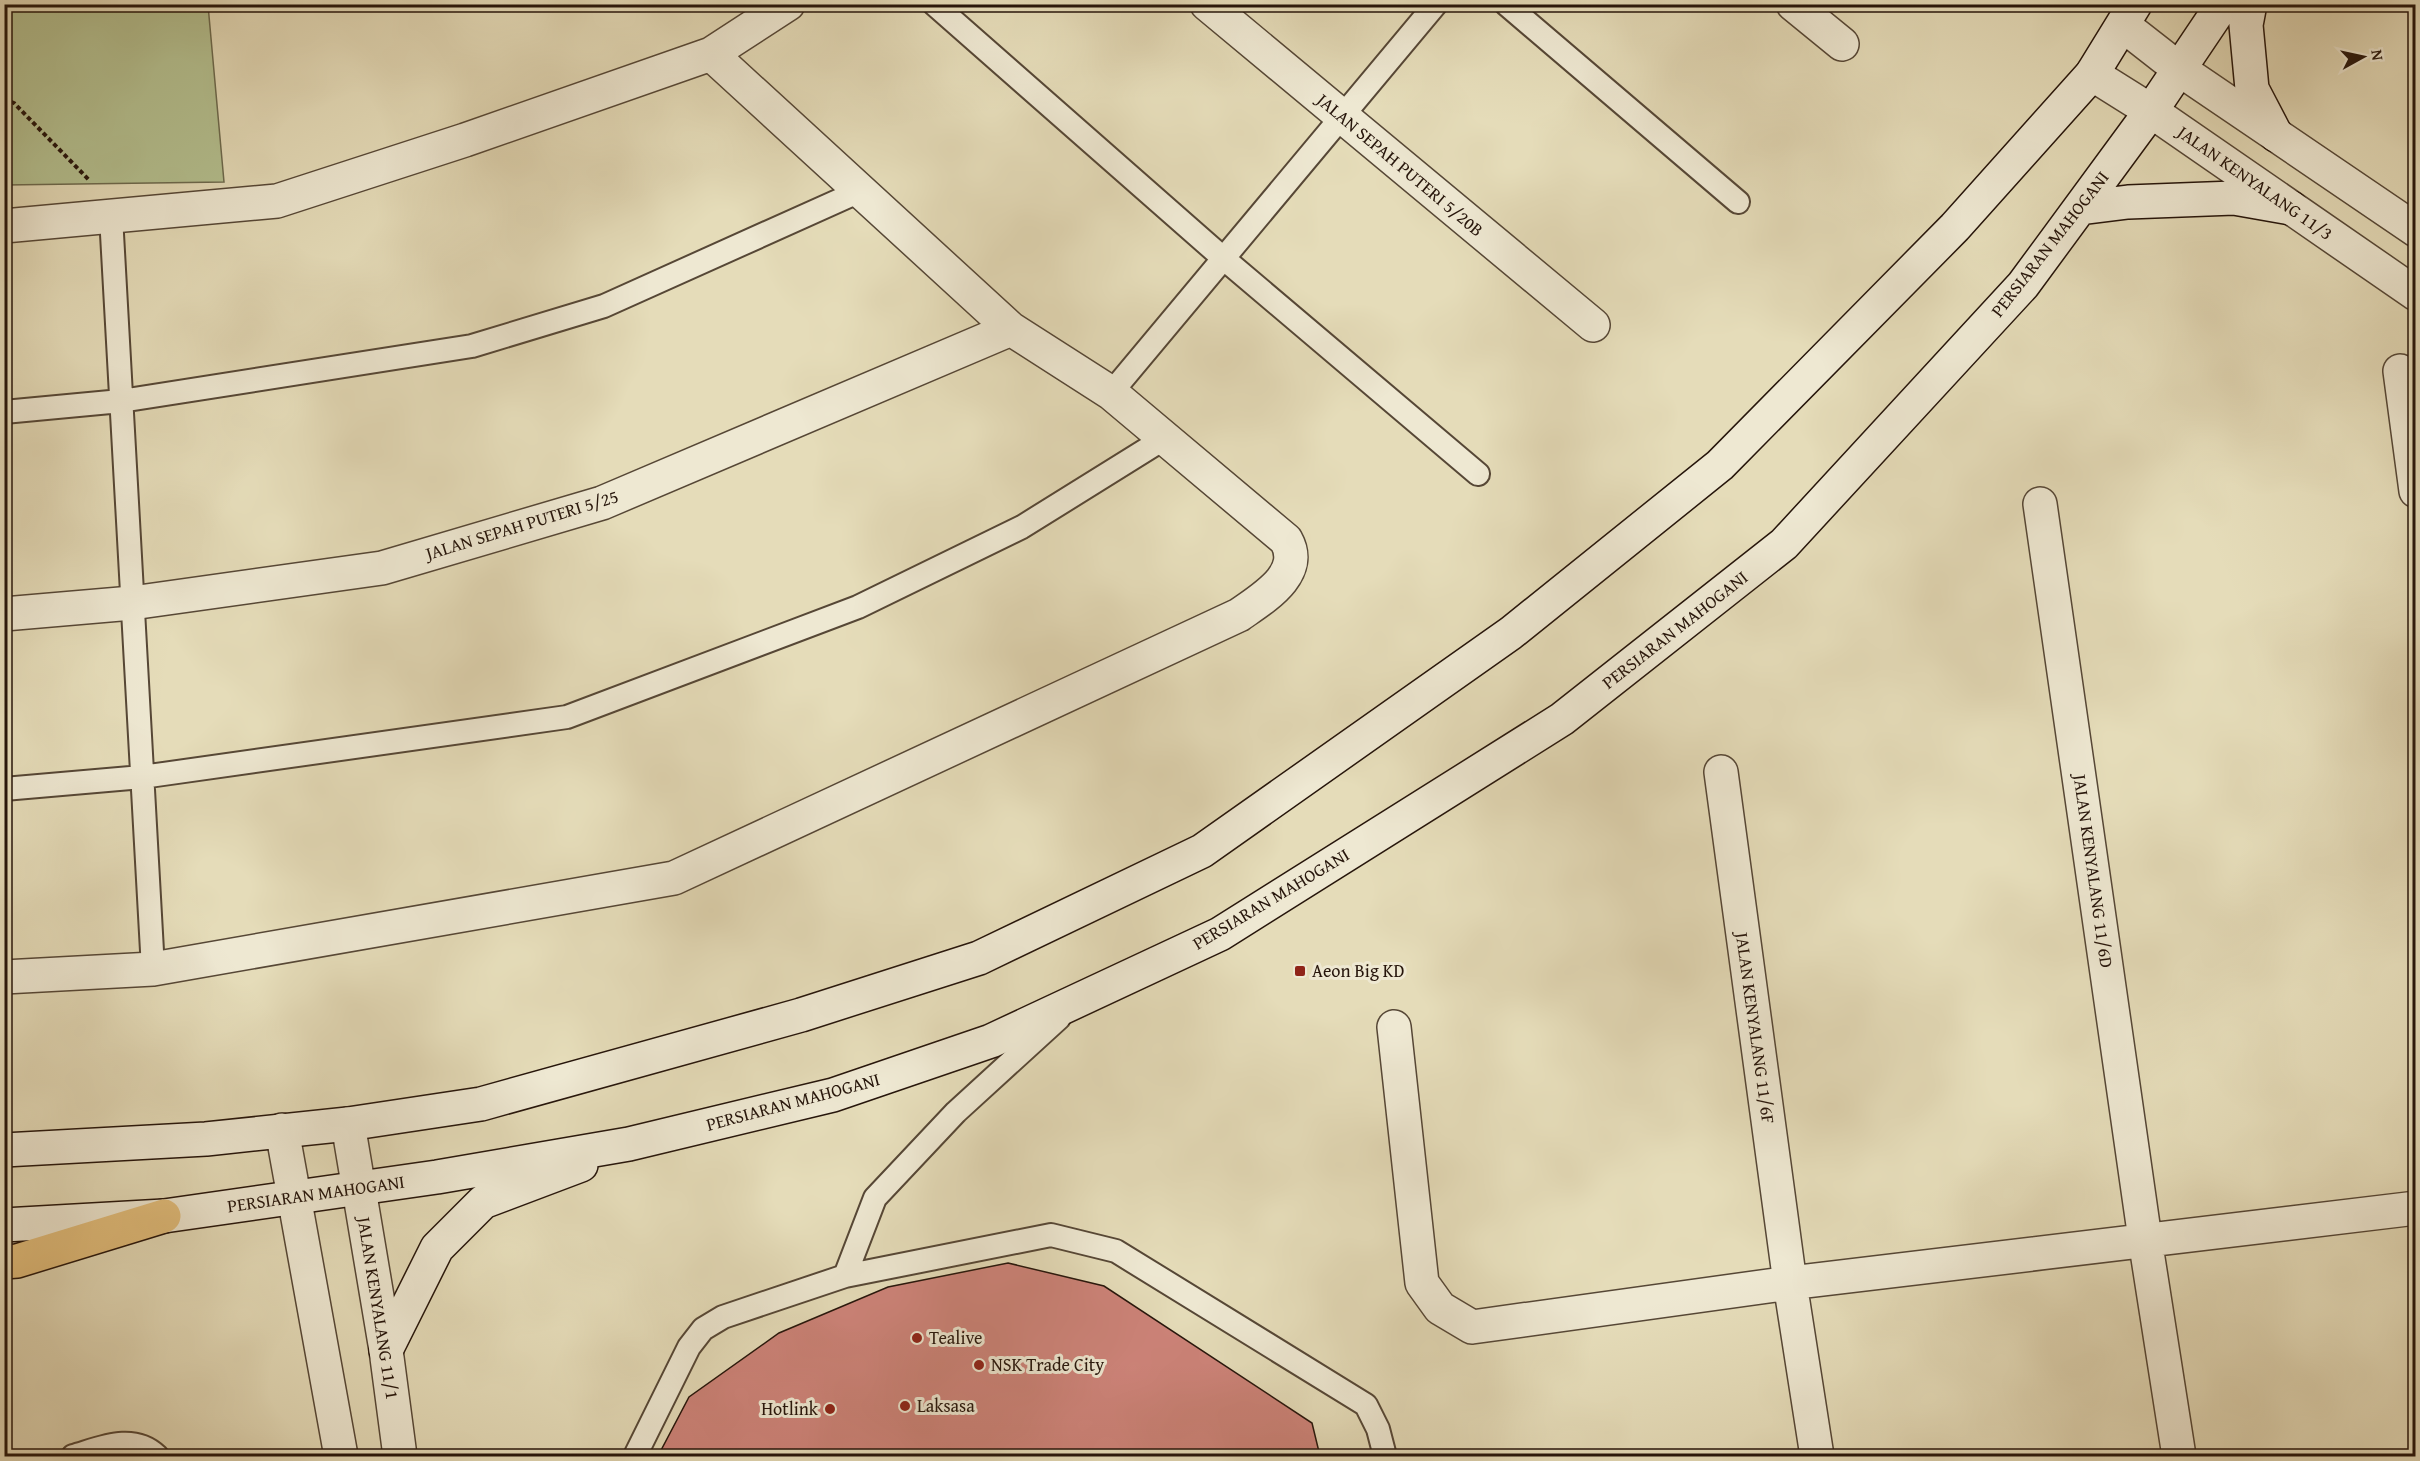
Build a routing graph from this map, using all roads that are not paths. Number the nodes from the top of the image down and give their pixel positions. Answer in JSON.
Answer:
{"nodes":[{"id":1,"x":788,"y":4,"type":"edge"},
{"id":2,"x":934,"y":4,"type":"edge"},
{"id":3,"x":1207,"y":4,"type":"edge"},
{"id":4,"x":1436,"y":4,"type":"edge"},
{"id":5,"x":1506,"y":4,"type":"edge"},
{"id":6,"x":1793,"y":4,"type":"edge"},
{"id":7,"x":2223,"y":4,"type":"edge"},
{"id":8,"x":2250,"y":4,"type":"edge"},
{"id":9,"x":2129,"y":15,"type":"edge"},
{"id":10,"x":1842,"y":44,"type":"dead end"},
{"id":11,"x":711,"y":54,"type":"junction"},
{"id":12,"x":2179,"y":69,"type":"junction"},
{"id":13,"x":2092,"y":74,"type":"junction"},
{"id":14,"x":2151,"y":111,"type":"junction"},
{"id":15,"x":1342,"y":117,"type":"junction"},
{"id":16,"x":2276,"y":135,"type":"junction"},
{"id":17,"x":860,"y":191,"type":"junction"},
{"id":18,"x":1738,"y":202,"type":"dead end"},
{"id":19,"x":2080,"y":208,"type":"junction"},
{"id":20,"x":2291,"y":208,"type":"junction"},
{"id":21,"x":111,"y":216,"type":"junction"},
{"id":22,"x":4,"y":226,"type":"edge"},
{"id":23,"x":2415,"y":230,"type":"edge"},
{"id":24,"x":1223,"y":258,"type":"junction"},
{"id":25,"x":2415,"y":294,"type":"edge"},
{"id":26,"x":1593,"y":325,"type":"dead end"},
{"id":27,"x":1011,"y":329,"type":"junction"},
{"id":28,"x":2400,"y":370,"type":"dead end"},
{"id":29,"x":1111,"y":393,"type":"junction"},
{"id":30,"x":121,"y":401,"type":"junction"},
{"id":31,"x":4,"y":412,"type":"edge"},
{"id":32,"x":1165,"y":438,"type":"junction"},
{"id":33,"x":1478,"y":474,"type":"dead end"},
{"id":34,"x":2415,"y":491,"type":"edge"},
{"id":35,"x":2040,"y":504,"type":"dead end"},
{"id":36,"x":132,"y":603,"type":"junction"},
{"id":37,"x":4,"y":614,"type":"edge"},
{"id":38,"x":1721,"y":772,"type":"dead end"},
{"id":39,"x":142,"y":777,"type":"junction"},
{"id":40,"x":4,"y":789,"type":"edge"},
{"id":41,"x":153,"y":969,"type":"junction"},
{"id":42,"x":4,"y":977,"type":"edge"},
{"id":43,"x":1074,"y":1004,"type":"junction"},
{"id":44,"x":1394,"y":1027,"type":"dead end"},
{"id":45,"x":348,"y":1124,"type":"junction"},
{"id":46,"x":282,"y":1131,"type":"junction"},
{"id":47,"x":629,"y":1144,"type":"junction"},
{"id":48,"x":4,"y":1150,"type":"edge"},
{"id":49,"x":359,"y":1187,"type":"junction"},
{"id":50,"x":294,"y":1197,"type":"junction"},
{"id":51,"x":2415,"y":1208,"type":"edge"},
{"id":52,"x":164,"y":1216,"type":"junction"},
{"id":53,"x":4,"y":1225,"type":"edge"},
{"id":54,"x":2145,"y":1239,"type":"junction"},
{"id":55,"x":4,"y":1262,"type":"edge"},
{"id":56,"x":845,"y":1276,"type":"junction"},
{"id":57,"x":1790,"y":1283,"type":"junction"},
{"id":58,"x":386,"y":1350,"type":"junction"},
{"id":59,"x":73,"y":1456,"type":"edge"},
{"id":60,"x":157,"y":1456,"type":"edge"},
{"id":61,"x":341,"y":1456,"type":"edge"},
{"id":62,"x":400,"y":1456,"type":"edge"},
{"id":63,"x":635,"y":1456,"type":"edge"},
{"id":64,"x":1385,"y":1456,"type":"edge"},
{"id":65,"x":1817,"y":1456,"type":"edge"},
{"id":66,"x":2179,"y":1456,"type":"edge"}],
"edges":[{"from":1,"to":11,"type":"street"},
{"from":2,"to":24,"type":"lane"},
{"from":3,"to":15,"type":"street","name":"JALAN SEPAH PUTERI 5/20B"},
{"from":4,"to":15,"type":"lane"},
{"from":5,"to":18,"type":"lane"},
{"from":6,"to":10,"type":"street"},
{"from":7,"to":12,"type":"street","name":"PERSIARAN MAHOGANI"},
{"from":8,"to":16,"type":"street"},
{"from":9,"to":12,"type":"street"},
{"from":9,"to":13,"type":"street"},
{"from":11,"to":17,"type":"street"},
{"from":11,"to":21,"type":"street"},
{"from":12,"to":14,"type":"street","name":"PERSIARAN MAHOGANI"},
{"from":12,"to":16,"type":"street"},
{"from":13,"to":14,"type":"street","name":"JALAN KENYALANG 11/3"},
{"from":13,"to":45,"type":"street"},
{"from":14,"to":19,"type":"street","name":"PERSIARAN MAHOGANI"},
{"from":14,"to":20,"type":"street","name":"JALAN KENYALANG 11/3"},
{"from":15,"to":24,"type":"lane"},
{"from":15,"to":26,"type":"street","name":"JALAN SEPAH PUTERI 5/20B"},
{"from":16,"to":23,"type":"street"},
{"from":17,"to":27,"type":"street"},
{"from":17,"to":30,"type":"lane"},
{"from":19,"to":20,"type":"street"},
{"from":19,"to":43,"type":"street","name":"PERSIARAN MAHOGANI"},
{"from":20,"to":25,"type":"street","name":"JALAN KENYALANG 11/3"},
{"from":21,"to":22,"type":"street"},
{"from":21,"to":30,"type":"lane"},
{"from":24,"to":29,"type":"lane"},
{"from":24,"to":33,"type":"lane"},
{"from":27,"to":29,"type":"street"},
{"from":27,"to":36,"type":"street","name":"JALAN SEPAH PUTERI 5/25"},
{"from":28,"to":34,"type":"street"},
{"from":29,"to":32,"type":"street"},
{"from":30,"to":31,"type":"lane"},
{"from":30,"to":36,"type":"lane"},
{"from":32,"to":39,"type":"lane"},
{"from":32,"to":41,"type":"street"},
{"from":35,"to":54,"type":"street","name":"JALAN KENYALANG 11/6D"},
{"from":36,"to":37,"type":"street","name":"JALAN SEPAH PUTERI 5/25"},
{"from":36,"to":39,"type":"lane"},
{"from":38,"to":57,"type":"street","name":"JALAN KENYALANG 11/6F"},
{"from":39,"to":40,"type":"lane"},
{"from":39,"to":41,"type":"lane"},
{"from":41,"to":42,"type":"street"},
{"from":43,"to":47,"type":"street","name":"PERSIARAN MAHOGANI"},
{"from":43,"to":56,"type":"lane"},
{"from":44,"to":57,"type":"street"},
{"from":45,"to":46,"type":"street"},
{"from":45,"to":49,"type":"street","name":"JALAN KENYALANG 11/1"},
{"from":46,"to":48,"type":"street"},
{"from":46,"to":50,"type":"street"},
{"from":47,"to":49,"type":"street","name":"PERSIARAN MAHOGANI"},
{"from":47,"to":58,"type":"street"},
{"from":49,"to":50,"type":"street","name":"PERSIARAN MAHOGANI"},
{"from":49,"to":58,"type":"street","name":"JALAN KENYALANG 11/1"},
{"from":50,"to":52,"type":"street","name":"PERSIARAN MAHOGANI"},
{"from":50,"to":61,"type":"street"},
{"from":51,"to":54,"type":"street"},
{"from":52,"to":53,"type":"street","name":"PERSIARAN MAHOGANI"},
{"from":52,"to":55,"type":"highway"},
{"from":54,"to":57,"type":"street"},
{"from":54,"to":66,"type":"street","name":"JALAN KENYALANG 11/6D"},
{"from":56,"to":63,"type":"lane"},
{"from":56,"to":64,"type":"lane"},
{"from":57,"to":65,"type":"street","name":"JALAN KENYALANG 11/6F"},
{"from":58,"to":62,"type":"street","name":"JALAN KENYALANG 11/1"},
{"from":59,"to":60,"type":"lane"}]}
